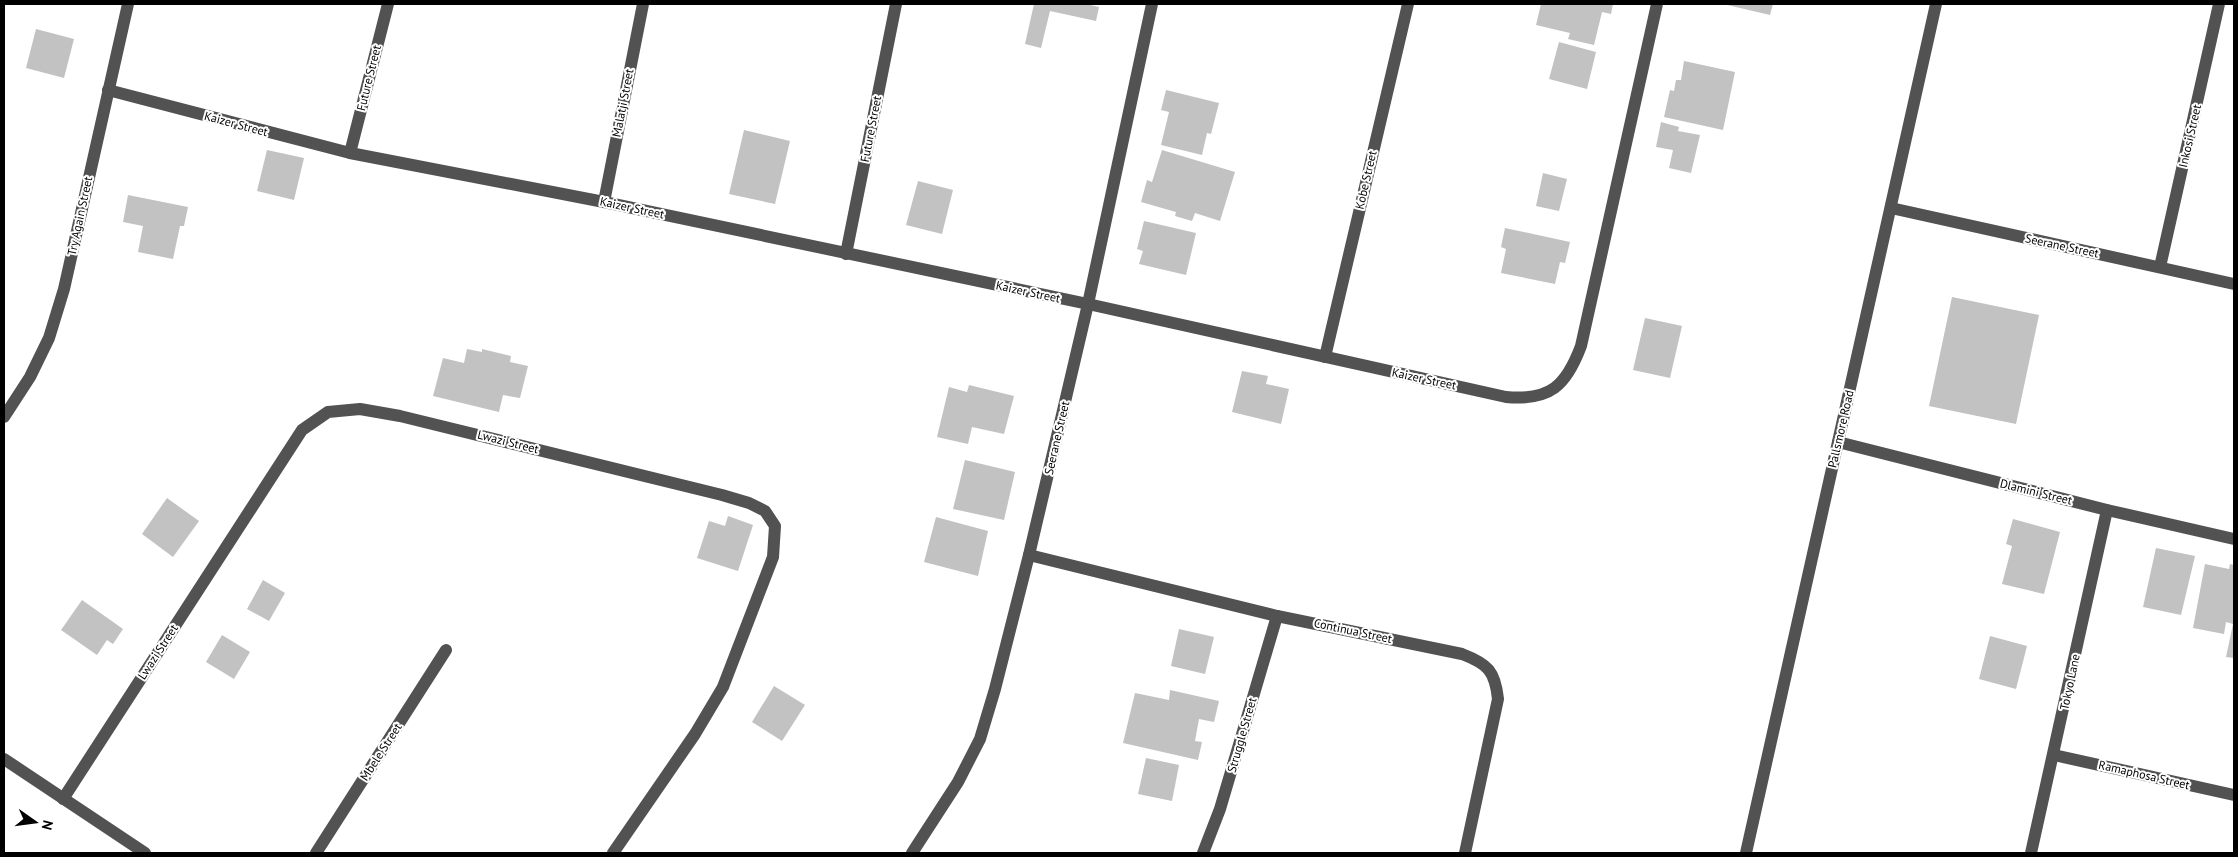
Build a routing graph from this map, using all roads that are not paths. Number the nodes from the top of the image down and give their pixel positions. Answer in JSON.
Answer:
{"nodes":[{"id":1,"x":128,"y":4,"type":"edge"},
{"id":2,"x":388,"y":4,"type":"edge"},
{"id":3,"x":643,"y":4,"type":"edge"},
{"id":4,"x":896,"y":4,"type":"edge"},
{"id":5,"x":1152,"y":4,"type":"edge"},
{"id":6,"x":1408,"y":4,"type":"edge"},
{"id":7,"x":1657,"y":4,"type":"edge"},
{"id":8,"x":1936,"y":4,"type":"edge"},
{"id":9,"x":2219,"y":4,"type":"edge"},
{"id":10,"x":108,"y":90,"type":"junction"},
{"id":11,"x":350,"y":153,"type":"junction"},
{"id":12,"x":604,"y":202,"type":"junction"},
{"id":13,"x":1891,"y":208,"type":"junction"},
{"id":14,"x":846,"y":254,"type":"junction"},
{"id":15,"x":2160,"y":267,"type":"junction"},
{"id":16,"x":2234,"y":284,"type":"edge"},
{"id":17,"x":1088,"y":304,"type":"junction"},
{"id":18,"x":1325,"y":357,"type":"junction"},
{"id":19,"x":4,"y":417,"type":"edge"},
{"id":20,"x":1838,"y":442,"type":"junction"},
{"id":21,"x":2107,"y":510,"type":"junction"},
{"id":22,"x":2234,"y":539,"type":"edge"},
{"id":23,"x":1029,"y":555,"type":"junction"},
{"id":24,"x":1277,"y":616,"type":"junction"},
{"id":25,"x":446,"y":650,"type":"dead end"},
{"id":26,"x":2054,"y":755,"type":"junction"},
{"id":27,"x":4,"y":759,"type":"edge"},
{"id":28,"x":2234,"y":795,"type":"edge"},
{"id":29,"x":63,"y":798,"type":"junction"},
{"id":30,"x":145,"y":853,"type":"edge"},
{"id":31,"x":316,"y":853,"type":"edge"},
{"id":32,"x":612,"y":853,"type":"edge"},
{"id":33,"x":912,"y":853,"type":"edge"},
{"id":34,"x":1203,"y":853,"type":"edge"},
{"id":35,"x":1465,"y":853,"type":"edge"},
{"id":36,"x":1746,"y":853,"type":"edge"},
{"id":37,"x":2031,"y":853,"type":"edge"}],
"edges":[{"from":1,"to":10,"type":"street","name":"Try Again Street"},
{"from":2,"to":11,"type":"street","name":"Future Street"},
{"from":3,"to":12,"type":"street","name":"Malatji Street"},
{"from":4,"to":14,"type":"street","name":"Future Street"},
{"from":5,"to":17,"type":"street","name":"Seerane Street"},
{"from":6,"to":18,"type":"street","name":"Kobe Street"},
{"from":7,"to":18,"type":"street","name":"Kaizer Street"},
{"from":8,"to":13,"type":"street","name":"Pallsmore Road"},
{"from":9,"to":15,"type":"street","name":"Inkosi Street"},
{"from":10,"to":11,"type":"street","name":"Kaizer Street"},
{"from":10,"to":19,"type":"street","name":"Try Again Street"},
{"from":11,"to":12,"type":"street","name":"Kaizer Street"},
{"from":12,"to":14,"type":"street","name":"Kaizer Street"},
{"from":13,"to":15,"type":"street","name":"Seerane Street"},
{"from":13,"to":20,"type":"street","name":"Pallsmore Road"},
{"from":14,"to":17,"type":"street","name":"Kaizer Street"},
{"from":15,"to":16,"type":"street","name":"Seerane Street"},
{"from":17,"to":18,"type":"street","name":"Kaizer Street"},
{"from":17,"to":23,"type":"street","name":"Seerane Street"},
{"from":20,"to":21,"type":"street","name":"Dlamini Street"},
{"from":20,"to":36,"type":"street","name":"Pallsmore Road"},
{"from":21,"to":22,"type":"street","name":"Dlamini Street"},
{"from":21,"to":26,"type":"street","name":"Tokyo Lane"},
{"from":23,"to":24,"type":"street","name":"Continua Street"},
{"from":23,"to":33,"type":"street","name":"Seerane Street"},
{"from":24,"to":34,"type":"street","name":"Struggle Street"},
{"from":24,"to":35,"type":"street","name":"Continua Street"},
{"from":25,"to":31,"type":"street","name":"Mbele Street"},
{"from":26,"to":28,"type":"street","name":"Ramaphosa Street"},
{"from":26,"to":37,"type":"street","name":"Tokyo Lane"},
{"from":27,"to":29,"type":"street"},
{"from":29,"to":30,"type":"street"},
{"from":29,"to":32,"type":"street","name":"Lwazi Street"}]}
